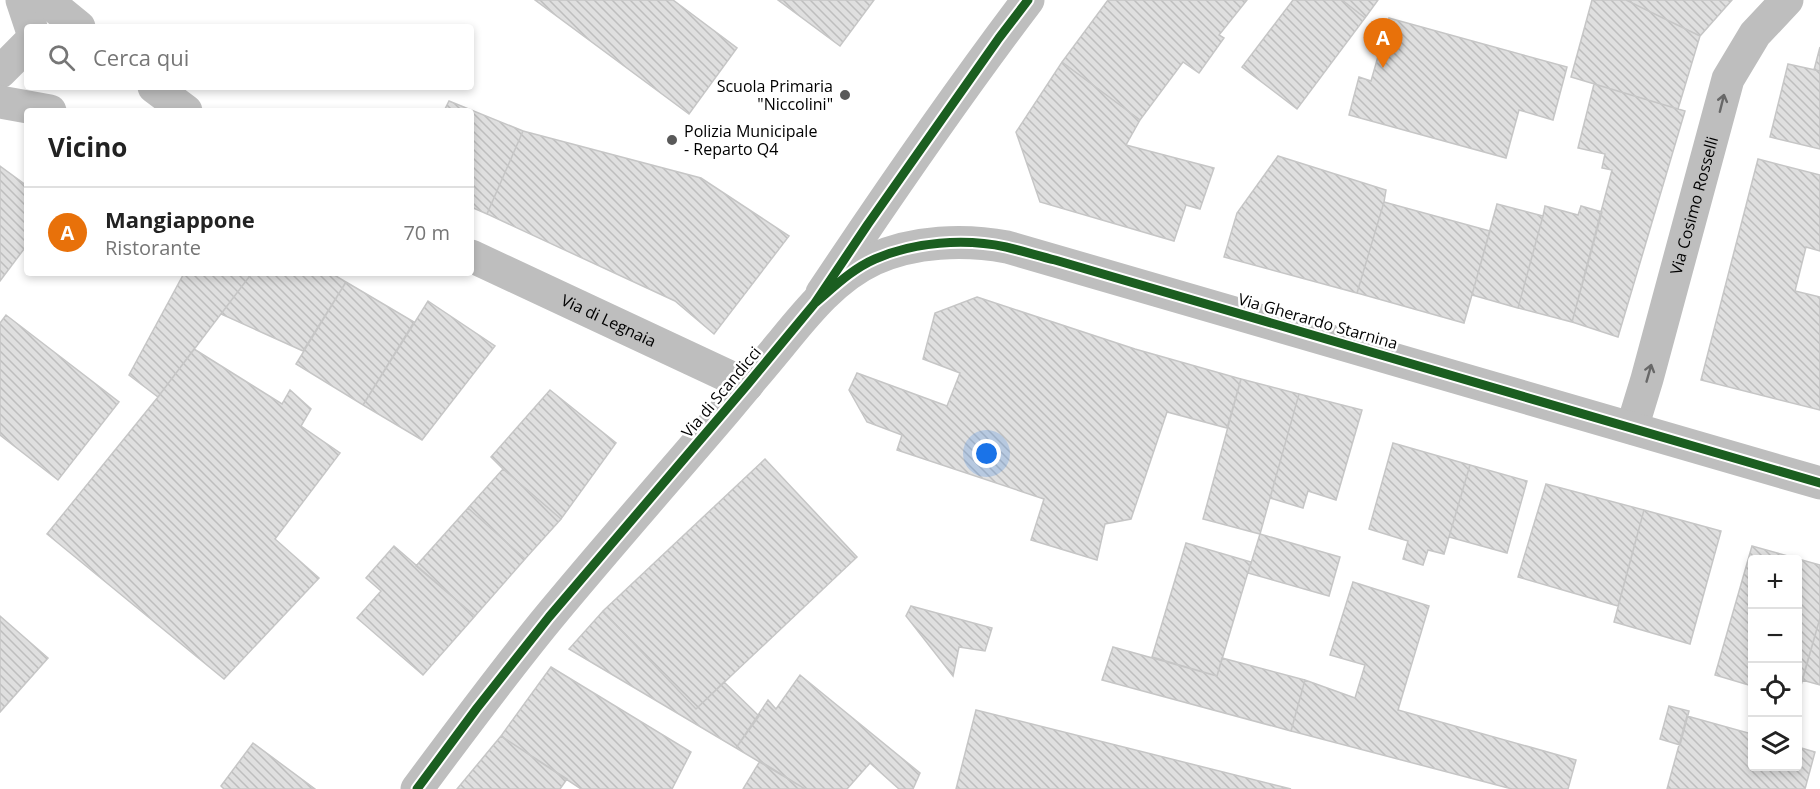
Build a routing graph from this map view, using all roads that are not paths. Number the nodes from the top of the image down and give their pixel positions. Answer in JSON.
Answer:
{"nodes":[{"id":1,"x":22,"y":0,"type":"edge"},
{"id":2,"x":46,"y":0,"type":"edge"},
{"id":3,"x":1028,"y":0,"type":"edge"},
{"id":4,"x":1787,"y":0,"type":"edge"},
{"id":5,"x":30,"y":24,"type":"edge"},
{"id":6,"x":75,"y":24,"type":"edge"},
{"id":7,"x":24,"y":48,"type":"edge"},
{"id":8,"x":24,"y":70,"type":"edge"},
{"id":9,"x":0,"y":73,"type":"edge"},
{"id":10,"x":158,"y":90,"type":"edge"},
{"id":11,"x":0,"y":102,"type":"edge"},
{"id":12,"x":33,"y":108,"type":"edge"},
{"id":13,"x":182,"y":108,"type":"edge"},
{"id":14,"x":474,"y":257,"type":"edge"},
{"id":15,"x":815,"y":303,"type":"junction"},
{"id":16,"x":747,"y":385,"type":"junction"},
{"id":17,"x":1632,"y":428,"type":"junction"},
{"id":18,"x":1820,"y":483,"type":"edge"},
{"id":19,"x":417,"y":789,"type":"edge"}],
"edges":[{"from":1,"to":5,"type":"street"},
{"from":2,"to":6,"type":"street"},
{"from":3,"to":15,"type":"street","name":"Via di Scandicci"},
{"from":17,"to":4,"type":"street","name":"Via Cosimo Rosselli","one_way":true},
{"from":7,"to":9,"type":"street"},
{"from":8,"to":9,"type":"street"},
{"from":10,"to":13,"type":"street"},
{"from":11,"to":12,"type":"street"},
{"from":14,"to":16,"type":"street","name":"Via di Legnaia"},
{"from":15,"to":16,"type":"street","name":"Via di Scandicci"},
{"from":15,"to":17,"type":"street","name":"Via Gherardo Starnina"},
{"from":16,"to":19,"type":"street","name":"Via di Scandicci"},
{"from":17,"to":18,"type":"street","name":"Via Gherardo Starnina"}]}
